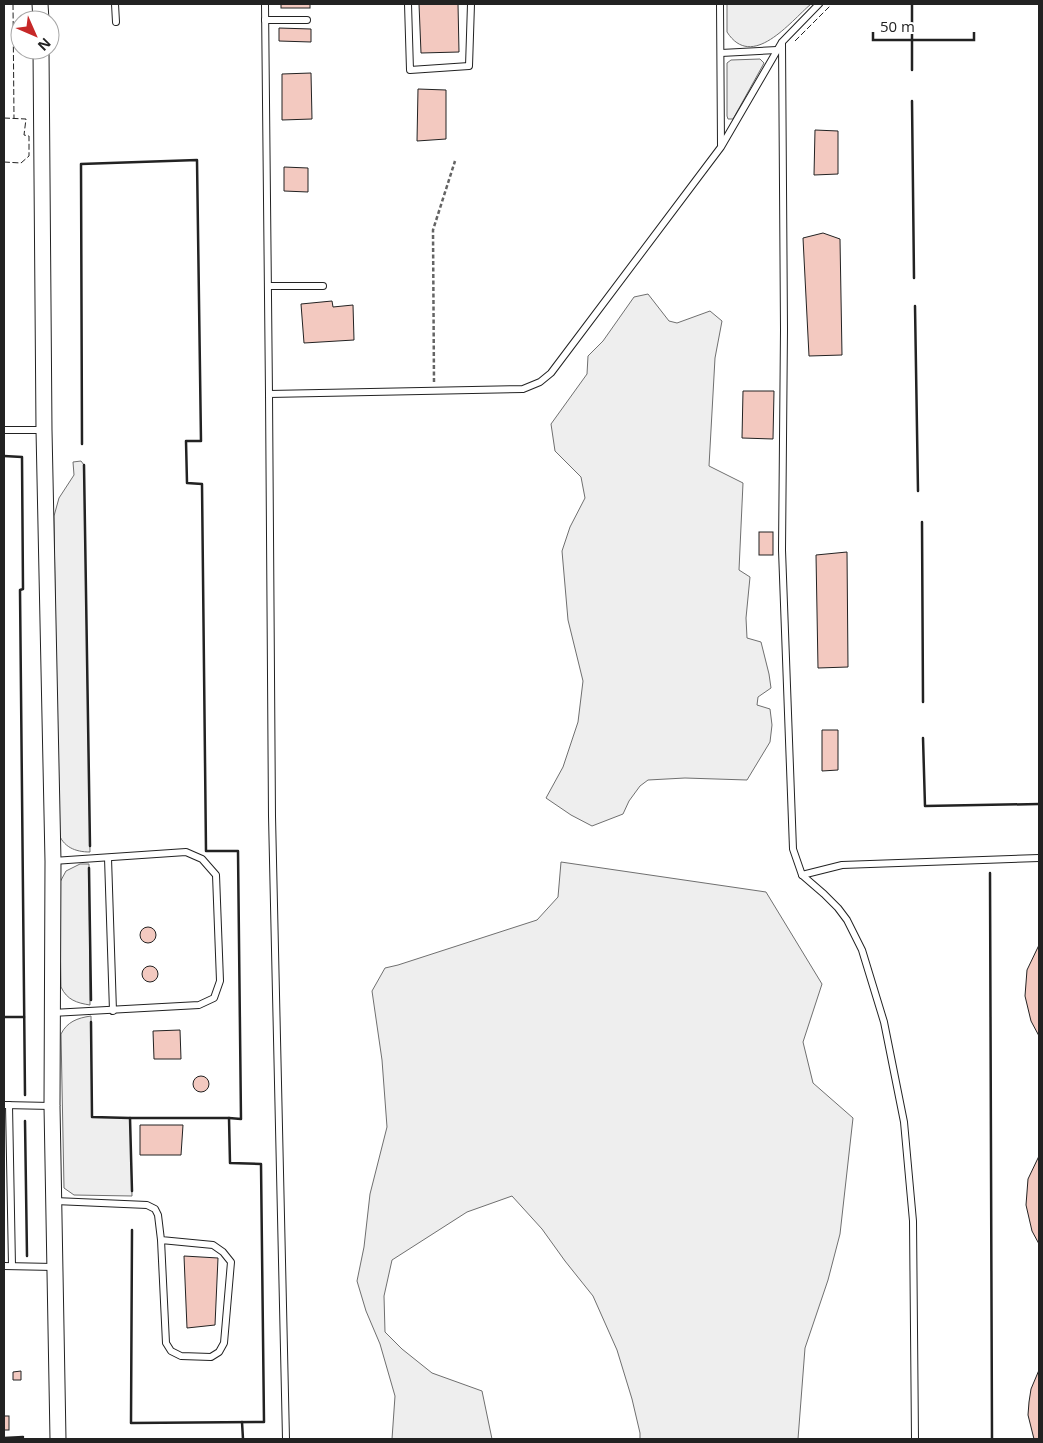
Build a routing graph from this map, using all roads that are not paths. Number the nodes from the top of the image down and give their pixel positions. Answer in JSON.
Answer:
{"nodes":[{"id":1,"x":116,"y":4,"type":"edge"},
{"id":2,"x":265,"y":4,"type":"edge"},
{"id":3,"x":408,"y":4,"type":"edge"},
{"id":4,"x":470,"y":4,"type":"edge"},
{"id":5,"x":720,"y":4,"type":"edge"},
{"id":6,"x":819,"y":4,"type":"edge"},
{"id":7,"x":265,"y":20,"type":"junction"},
{"id":8,"x":307,"y":20,"type":"dead end"},
{"id":9,"x":116,"y":22,"type":"dead end"},
{"id":10,"x":782,"y":42,"type":"junction"},
{"id":11,"x":778,"y":50,"type":"junction"},
{"id":12,"x":721,"y":53,"type":"junction"},
{"id":13,"x":41,"y":60,"type":"edge"},
{"id":14,"x":721,"y":147,"type":"junction"},
{"id":15,"x":268,"y":286,"type":"junction"},
{"id":16,"x":323,"y":286,"type":"dead end"},
{"id":17,"x":269,"y":394,"type":"junction"},
{"id":18,"x":4,"y":430,"type":"edge"},
{"id":19,"x":44,"y":430,"type":"junction"},
{"id":20,"x":108,"y":858,"type":"junction"},
{"id":21,"x":1039,"y":858,"type":"edge"},
{"id":22,"x":53,"y":861,"type":"junction"},
{"id":23,"x":802,"y":875,"type":"junction"},
{"id":24,"x":113,"y":1011,"type":"junction"},
{"id":25,"x":52,"y":1013,"type":"junction"},
{"id":26,"x":6,"y":1105,"type":"edge"},
{"id":27,"x":52,"y":1106,"type":"junction"},
{"id":28,"x":55,"y":1201,"type":"junction"},
{"id":29,"x":161,"y":1240,"type":"junction"},
{"id":30,"x":4,"y":1266,"type":"edge"},
{"id":31,"x":12,"y":1266,"type":"junction"},
{"id":32,"x":55,"y":1266,"type":"junction"},
{"id":33,"x":58,"y":1439,"type":"edge"},
{"id":34,"x":286,"y":1439,"type":"edge"},
{"id":35,"x":915,"y":1439,"type":"edge"}],
"edges":[{"from":1,"to":9,"type":"lane"},
{"from":2,"to":7,"type":"lane"},
{"from":3,"to":4,"type":"lane"},
{"from":5,"to":12,"type":"lane"},
{"from":6,"to":10,"type":"lane"},
{"from":7,"to":8,"type":"lane"},
{"from":7,"to":15,"type":"lane"},
{"from":10,"to":11,"type":"lane"},
{"from":10,"to":23,"type":"lane"},
{"from":11,"to":12,"type":"lane"},
{"from":11,"to":14,"type":"lane"},
{"from":12,"to":14,"type":"lane"},
{"from":13,"to":19,"type":"street"},
{"from":14,"to":17,"type":"lane"},
{"from":15,"to":16,"type":"lane"},
{"from":15,"to":17,"type":"lane"},
{"from":17,"to":34,"type":"lane"},
{"from":18,"to":19,"type":"lane"},
{"from":19,"to":22,"type":"street"},
{"from":20,"to":22,"type":"lane"},
{"from":20,"to":24,"type":"lane"},
{"from":20,"to":24,"type":"lane"},
{"from":21,"to":23,"type":"lane"},
{"from":22,"to":25,"type":"street"},
{"from":23,"to":35,"type":"lane"},
{"from":24,"to":25,"type":"lane"},
{"from":25,"to":27,"type":"street"},
{"from":26,"to":27,"type":"lane"},
{"from":26,"to":31,"type":"lane"},
{"from":27,"to":28,"type":"street"},
{"from":28,"to":29,"type":"lane"},
{"from":28,"to":32,"type":"street"},
{"from":29,"to":29,"type":"lane"},
{"from":30,"to":31,"type":"lane"},
{"from":31,"to":32,"type":"lane"},
{"from":32,"to":33,"type":"street"}]}
